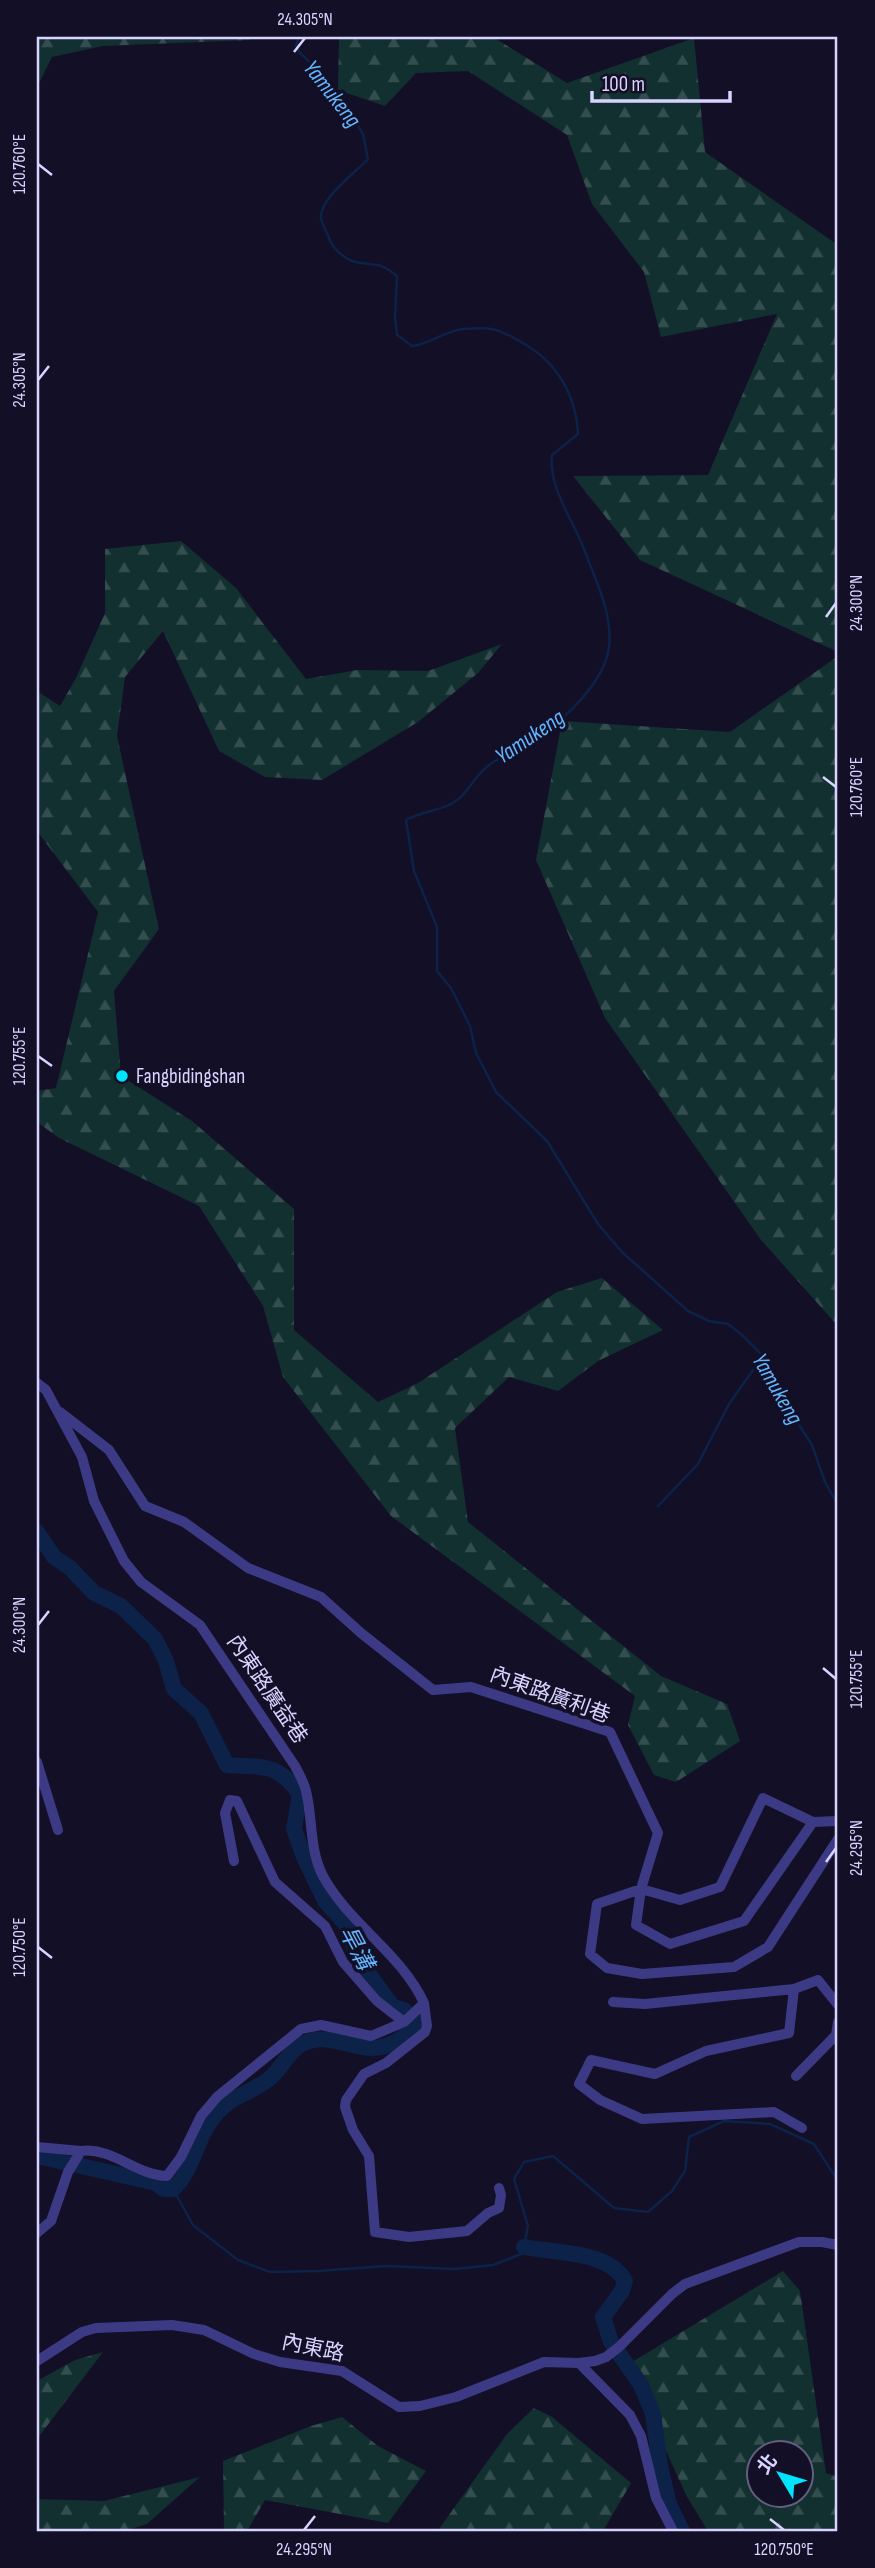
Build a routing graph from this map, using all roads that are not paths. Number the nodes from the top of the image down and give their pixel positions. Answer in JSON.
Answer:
{"nodes":[{"id":1,"x":37,"y":1383,"type":"edge"},
{"id":2,"x":57,"y":1410,"type":"junction"},
{"id":3,"x":433,"y":1690,"type":"joint"},
{"id":4,"x":37,"y":1762,"type":"edge"},
{"id":5,"x":838,"y":1821,"type":"edge"},
{"id":6,"x":813,"y":1822,"type":"junction"},
{"id":7,"x":58,"y":1830,"type":"dead end"},
{"id":8,"x":838,"y":1839,"type":"edge"},
{"id":9,"x":234,"y":1861,"type":"dead end"},
{"id":10,"x":641,"y":1889,"type":"junction"},
{"id":11,"x":794,"y":1989,"type":"junction"},
{"id":12,"x":613,"y":2002,"type":"dead end"},
{"id":13,"x":424,"y":2003,"type":"junction"},
{"id":14,"x":838,"y":2005,"type":"edge"},
{"id":15,"x":404,"y":2022,"type":"junction"},
{"id":16,"x":838,"y":2022,"type":"edge"},
{"id":17,"x":796,"y":2076,"type":"dead end"},
{"id":18,"x":802,"y":2128,"type":"dead end"},
{"id":19,"x":37,"y":2147,"type":"edge"},
{"id":20,"x":81,"y":2151,"type":"junction"},
{"id":21,"x":499,"y":2188,"type":"dead end"},
{"id":22,"x":37,"y":2233,"type":"edge"},
{"id":23,"x":838,"y":2245,"type":"edge"},
{"id":24,"x":37,"y":2361,"type":"edge"},
{"id":25,"x":579,"y":2363,"type":"junction"},
{"id":26,"x":673,"y":2531,"type":"edge"}],
"edges":[{"from":1,"to":2,"type":"street","name":"內東路廣益巷"},
{"from":2,"to":3,"type":"street","name":"內東路廣益巷"},
{"from":2,"to":13,"type":"street","name":"內東路廣益巷"},
{"from":3,"to":10,"type":"street","name":"內東路廣利巷"},
{"from":4,"to":7,"type":"street"},
{"from":5,"to":6,"type":"street"},
{"from":6,"to":10,"type":"street"},
{"from":6,"to":10,"type":"street","name":"內東路廣利巷"},
{"from":8,"to":10,"type":"street"},
{"from":9,"to":15,"type":"street"},
{"from":11,"to":12,"type":"street"},
{"from":11,"to":14,"type":"street"},
{"from":11,"to":18,"type":"street"},
{"from":13,"to":15,"type":"street"},
{"from":13,"to":21,"type":"street"},
{"from":15,"to":20,"type":"street"},
{"from":16,"to":17,"type":"street"},
{"from":19,"to":20,"type":"street"},
{"from":20,"to":22,"type":"street"},
{"from":23,"to":25,"type":"street","name":"內東路"},
{"from":24,"to":25,"type":"street","name":"內東路"},
{"from":25,"to":26,"type":"street"}]}
